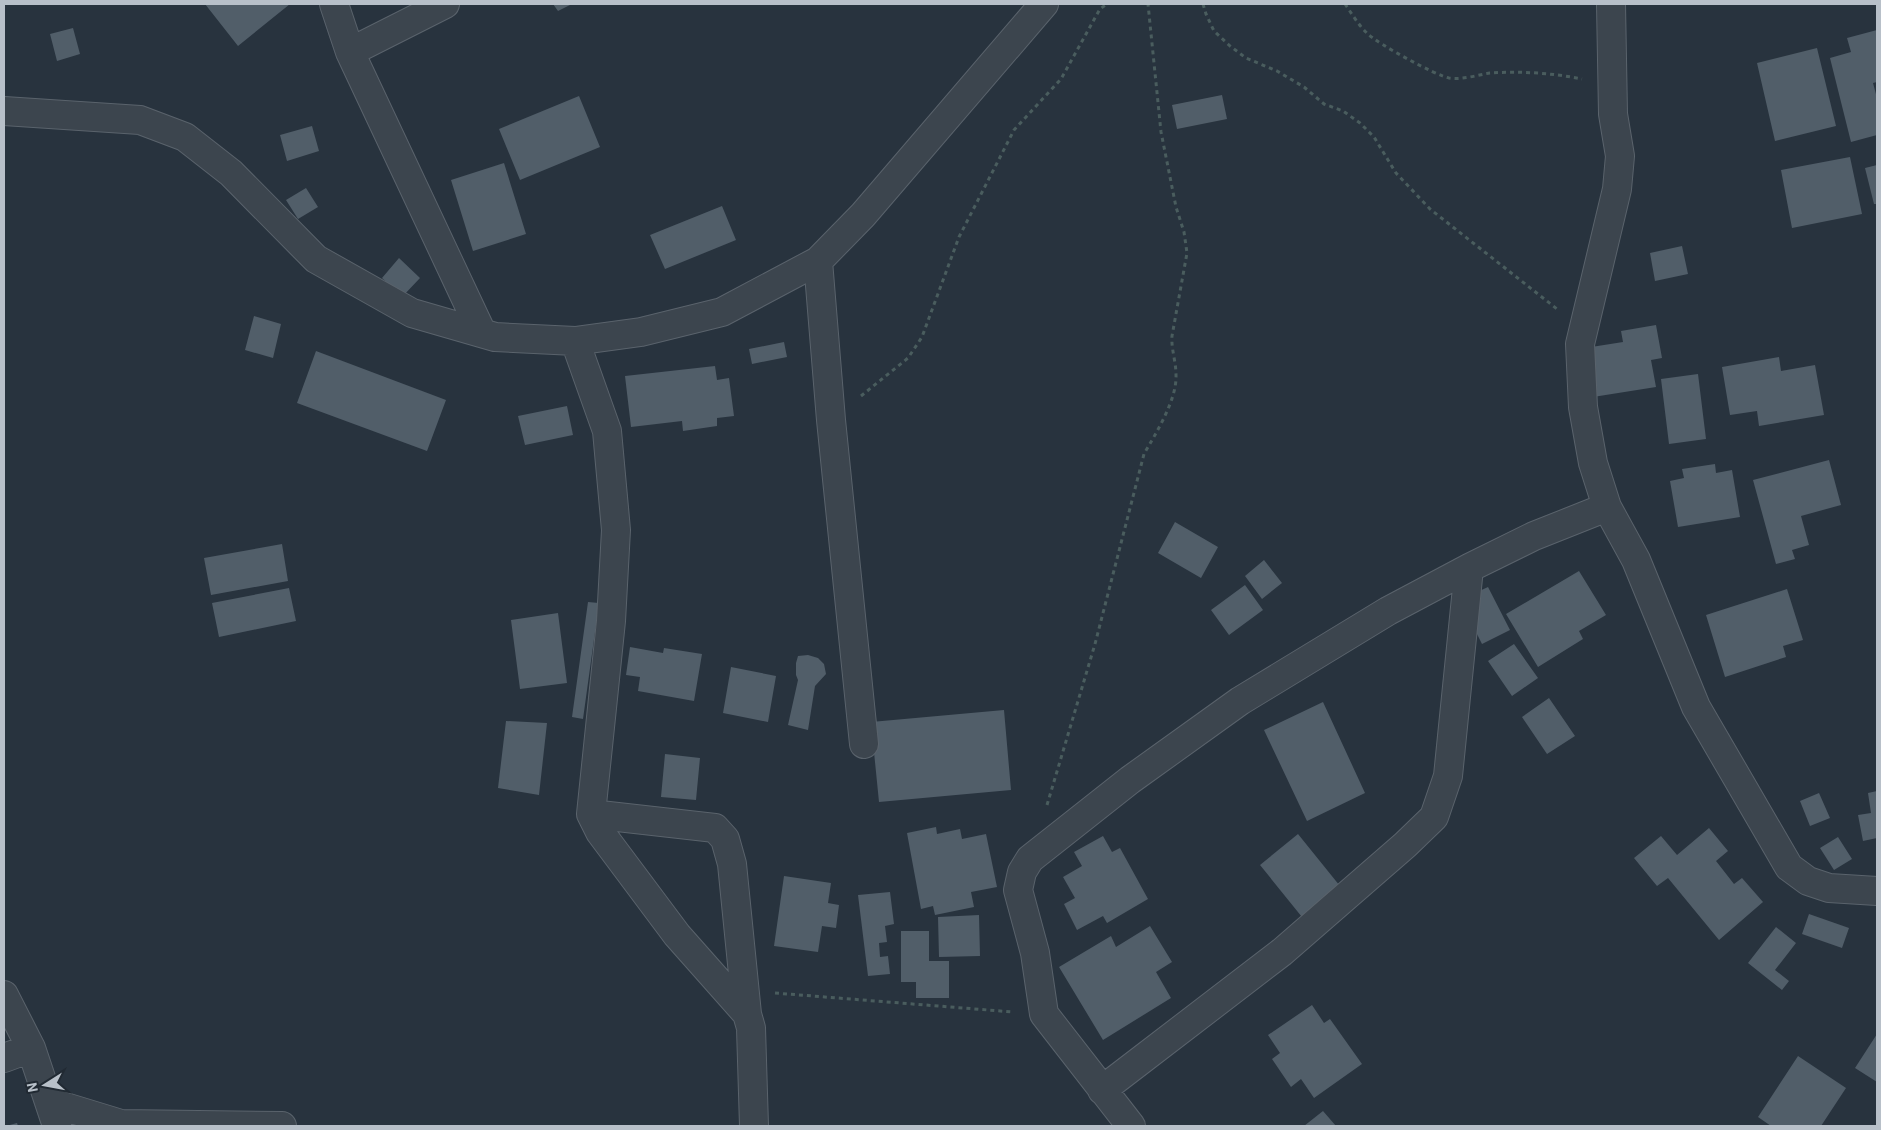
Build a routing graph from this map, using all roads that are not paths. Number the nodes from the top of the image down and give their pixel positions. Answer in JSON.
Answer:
{"nodes":[{"id":1,"x":334,"y":4,"type":"edge"},
{"id":2,"x":445,"y":4,"type":"edge"},
{"id":3,"x":1044,"y":4,"type":"edge"},
{"id":4,"x":1611,"y":4,"type":"edge"},
{"id":5,"x":350,"y":52,"type":"junction"},
{"id":6,"x":4,"y":112,"type":"edge"},
{"id":7,"x":818,"y":261,"type":"junction"},
{"id":8,"x":482,"y":333,"type":"junction"},
{"id":9,"x":575,"y":340,"type":"junction"},
{"id":10,"x":1607,"y":506,"type":"junction"},
{"id":11,"x":1469,"y":568,"type":"junction"},
{"id":12,"x":864,"y":744,"type":"dead end"},
{"id":13,"x":591,"y":814,"type":"junction"},
{"id":14,"x":1877,"y":891,"type":"edge"},
{"id":15,"x":4,"y":995,"type":"edge"},
{"id":16,"x":745,"y":1002,"type":"junction"},
{"id":17,"x":31,"y":1048,"type":"junction"},
{"id":18,"x":4,"y":1058,"type":"edge"},
{"id":19,"x":1102,"y":1090,"type":"junction"},
{"id":20,"x":53,"y":1114,"type":"edge"},
{"id":21,"x":282,"y":1126,"type":"edge"},
{"id":22,"x":754,"y":1126,"type":"edge"},
{"id":23,"x":1131,"y":1126,"type":"edge"}],
"edges":[{"from":1,"to":5,"type":"street"},
{"from":2,"to":5,"type":"street"},
{"from":3,"to":7,"type":"street"},
{"from":4,"to":10,"type":"street"},
{"from":5,"to":8,"type":"street"},
{"from":6,"to":8,"type":"street"},
{"from":7,"to":9,"type":"street"},
{"from":7,"to":12,"type":"street"},
{"from":8,"to":9,"type":"street"},
{"from":9,"to":13,"type":"street"},
{"from":10,"to":11,"type":"street"},
{"from":10,"to":14,"type":"street"},
{"from":11,"to":19,"type":"street"},
{"from":11,"to":19,"type":"street"},
{"from":13,"to":16,"type":"street"},
{"from":13,"to":16,"type":"street"},
{"from":15,"to":17,"type":"street"},
{"from":16,"to":22,"type":"street"},
{"from":17,"to":18,"type":"street"},
{"from":17,"to":20,"type":"street"},
{"from":19,"to":23,"type":"street"},
{"from":20,"to":21,"type":"street"}]}
